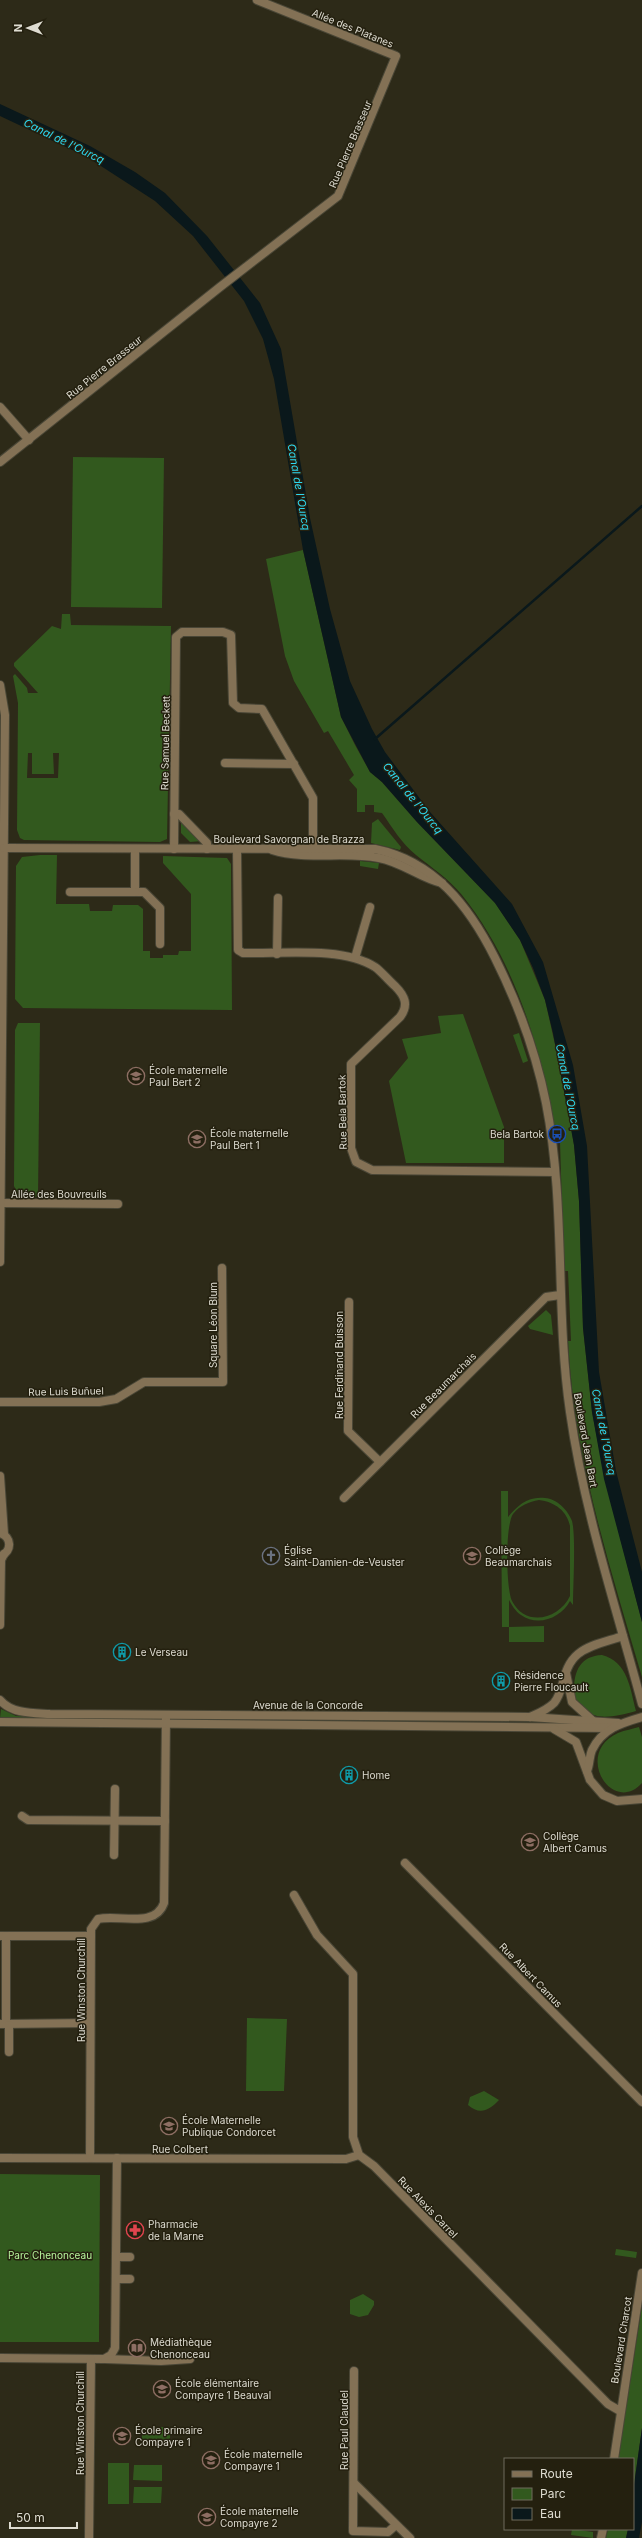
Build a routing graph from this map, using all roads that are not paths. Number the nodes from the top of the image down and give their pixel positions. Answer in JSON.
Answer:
{"nodes":[{"id":1,"x":257,"y":0,"type":"edge"},
{"id":2,"x":396,"y":56,"type":"joint"},
{"id":3,"x":0,"y":407,"type":"edge"},
{"id":4,"x":29,"y":440,"type":"junction"},
{"id":5,"x":0,"y":462,"type":"edge"},
{"id":6,"x":0,"y":685,"type":"edge"},
{"id":7,"x":225,"y":763,"type":"dead end"},
{"id":8,"x":294,"y":764,"type":"junction"},
{"id":9,"x":2,"y":804,"type":"edge"},
{"id":10,"x":174,"y":814,"type":"junction"},
{"id":11,"x":4,"y":848,"type":"junction"},
{"id":12,"x":313,"y":848,"type":"junction"},
{"id":13,"x":135,"y":849,"type":"junction"},
{"id":14,"x":174,"y":849,"type":"junction"},
{"id":15,"x":208,"y":849,"type":"junction"},
{"id":16,"x":237,"y":849,"type":"junction"},
{"id":17,"x":269,"y":849,"type":"junction"},
{"id":18,"x":444,"y":884,"type":"junction"},
{"id":19,"x":70,"y":892,"type":"dead end"},
{"id":20,"x":135,"y":892,"type":"junction"},
{"id":21,"x":278,"y":898,"type":"dead end"},
{"id":22,"x":370,"y":907,"type":"dead end"},
{"id":23,"x":160,"y":944,"type":"dead end"},
{"id":24,"x":277,"y":954,"type":"junction"},
{"id":25,"x":354,"y":958,"type":"junction"},
{"id":26,"x":1,"y":1119,"type":"edge"},
{"id":27,"x":554,"y":1172,"type":"junction"},
{"id":28,"x":1,"y":1203,"type":"edge"},
{"id":29,"x":118,"y":1204,"type":"dead end"},
{"id":30,"x":0,"y":1262,"type":"edge"},
{"id":31,"x":222,"y":1268,"type":"dead end"},
{"id":32,"x":560,"y":1295,"type":"junction"},
{"id":33,"x":349,"y":1302,"type":"dead end"},
{"id":34,"x":223,"y":1382,"type":"joint"},
{"id":35,"x":0,"y":1402,"type":"edge"},
{"id":36,"x":380,"y":1462,"type":"junction"},
{"id":37,"x":0,"y":1476,"type":"edge"},
{"id":38,"x":344,"y":1498,"type":"dead end"},
{"id":39,"x":2,"y":1534,"type":"edge"},
{"id":40,"x":2,"y":1555,"type":"edge"},
{"id":41,"x":0,"y":1625,"type":"edge"},
{"id":42,"x":623,"y":1636,"type":"junction"},
{"id":43,"x":566,"y":1673,"type":"junction"},
{"id":44,"x":0,"y":1700,"type":"edge"},
{"id":45,"x":642,"y":1704,"type":"edge"},
{"id":46,"x":166,"y":1714,"type":"junction"},
{"id":47,"x":530,"y":1717,"type":"junction"},
{"id":48,"x":642,"y":1717,"type":"edge"},
{"id":49,"x":0,"y":1722,"type":"edge"},
{"id":50,"x":593,"y":1722,"type":"junction"},
{"id":51,"x":619,"y":1724,"type":"junction"},
{"id":52,"x":166,"y":1725,"type":"junction"},
{"id":53,"x":553,"y":1728,"type":"junction"},
{"id":54,"x":587,"y":1771,"type":"junction"},
{"id":55,"x":114,"y":1789,"type":"dead end"},
{"id":56,"x":642,"y":1799,"type":"edge"},
{"id":57,"x":22,"y":1816,"type":"dead end"},
{"id":58,"x":114,"y":1820,"type":"junction"},
{"id":59,"x":165,"y":1821,"type":"junction"},
{"id":60,"x":114,"y":1855,"type":"dead end"},
{"id":61,"x":405,"y":1863,"type":"dead end"},
{"id":62,"x":294,"y":1895,"type":"dead end"},
{"id":63,"x":3,"y":1936,"type":"edge"},
{"id":64,"x":91,"y":1936,"type":"junction"},
{"id":65,"x":5,"y":2024,"type":"edge"},
{"id":66,"x":90,"y":2024,"type":"junction"},
{"id":67,"x":9,"y":2052,"type":"dead end"},
{"id":68,"x":642,"y":2102,"type":"edge"},
{"id":69,"x":359,"y":2155,"type":"junction"},
{"id":70,"x":0,"y":2158,"type":"edge"},
{"id":71,"x":90,"y":2158,"type":"junction"},
{"id":72,"x":117,"y":2158,"type":"junction"},
{"id":73,"x":116,"y":2257,"type":"junction"},
{"id":74,"x":130,"y":2257,"type":"dead end"},
{"id":75,"x":642,"y":2273,"type":"edge"},
{"id":76,"x":116,"y":2279,"type":"junction"},
{"id":77,"x":130,"y":2279,"type":"dead end"},
{"id":78,"x":0,"y":2358,"type":"edge"},
{"id":79,"x":91,"y":2359,"type":"junction"},
{"id":80,"x":104,"y":2359,"type":"junction"},
{"id":81,"x":190,"y":2359,"type":"dead end"},
{"id":82,"x":354,"y":2371,"type":"dead end"},
{"id":83,"x":620,"y":2411,"type":"junction"},
{"id":84,"x":614,"y":2458,"type":"edge"},
{"id":85,"x":354,"y":2483,"type":"junction"},
{"id":86,"x":396,"y":2525,"type":"junction"},
{"id":87,"x":89,"y":2538,"type":"edge"},
{"id":88,"x":410,"y":2538,"type":"edge"}],
"edges":[{"from":1,"to":2,"type":"street","name":"Allée des Platanes"},
{"from":2,"to":4,"type":"street","name":"Rue Pierre Brasseur"},
{"from":3,"to":4,"type":"street"},
{"from":4,"to":5,"type":"street","name":"Rue Pierre Brasseur"},
{"from":6,"to":9,"type":"street"},
{"from":7,"to":8,"type":"street"},
{"from":8,"to":10,"type":"street","name":"Rue Samuel Beckett"},
{"from":8,"to":12,"type":"street"},
{"from":9,"to":11,"type":"street"},
{"from":10,"to":14,"type":"street","name":"Rue Samuel Beckett"},
{"from":10,"to":15,"type":"street"},
{"from":11,"to":13,"type":"street","name":"Boulevard Savorgnan de Brazza"},
{"from":11,"to":26,"type":"street"},
{"from":12,"to":17,"type":"street","name":"Boulevard Savorgnan de Brazza"},
{"from":12,"to":18,"type":"street","name":"Boulevard Savorgnan de Brazza"},
{"from":13,"to":14,"type":"street","name":"Boulevard Savorgnan de Brazza"},
{"from":13,"to":20,"type":"street"},
{"from":14,"to":15,"type":"street","name":"Boulevard Savorgnan de Brazza"},
{"from":15,"to":16,"type":"street","name":"Boulevard Savorgnan de Brazza"},
{"from":16,"to":17,"type":"street","name":"Boulevard Savorgnan de Brazza"},
{"from":16,"to":24,"type":"street","name":"Rue Bela Bartok"},
{"from":17,"to":18,"type":"street"},
{"from":18,"to":27,"type":"street","name":"Boulevard Savorgnan de Brazza"},
{"from":19,"to":20,"type":"street"},
{"from":20,"to":23,"type":"street"},
{"from":21,"to":24,"type":"street"},
{"from":22,"to":25,"type":"street"},
{"from":24,"to":25,"type":"street","name":"Rue Bela Bartok"},
{"from":25,"to":27,"type":"street","name":"Rue Bela Bartok"},
{"from":26,"to":28,"type":"street"},
{"from":27,"to":32,"type":"street","name":"Boulevard Jean Bart"},
{"from":28,"to":29,"type":"street","name":"Allée des Bouvreuils"},
{"from":28,"to":30,"type":"street"},
{"from":31,"to":34,"type":"street","name":"Square Léon Blum"},
{"from":32,"to":36,"type":"street","name":"Rue Beaumarchais"},
{"from":32,"to":42,"type":"street","name":"Boulevard Jean Bart"},
{"from":33,"to":36,"type":"street","name":"Rue Ferdinand Buisson"},
{"from":34,"to":35,"type":"street","name":"Rue Luis Buñuel"},
{"from":36,"to":38,"type":"street","name":"Rue Beaumarchais"},
{"from":37,"to":39,"type":"street"},
{"from":39,"to":40,"type":"street"},
{"from":40,"to":41,"type":"street"},
{"from":42,"to":43,"type":"street"},
{"from":42,"to":45,"type":"street","name":"Boulevard Jean Bart"},
{"from":43,"to":47,"type":"street"},
{"from":43,"to":50,"type":"street"},
{"from":44,"to":46,"type":"street","name":"Avenue de la Concorde"},
{"from":46,"to":47,"type":"street","name":"Avenue de la Concorde"},
{"from":46,"to":52,"type":"street","name":"Rue Winston Churchill"},
{"from":47,"to":50,"type":"street","name":"Avenue de la Concorde"},
{"from":48,"to":51,"type":"street"},
{"from":49,"to":52,"type":"street","name":"Avenue de la Concorde"},
{"from":50,"to":51,"type":"street","name":"Avenue de la Concorde"},
{"from":51,"to":53,"type":"street","name":"Avenue de la Concorde"},
{"from":51,"to":54,"type":"street"},
{"from":52,"to":53,"type":"street","name":"Avenue de la Concorde"},
{"from":52,"to":59,"type":"street","name":"Rue Winston Churchill"},
{"from":53,"to":54,"type":"street"},
{"from":54,"to":56,"type":"street"},
{"from":55,"to":58,"type":"street"},
{"from":57,"to":58,"type":"street"},
{"from":58,"to":59,"type":"street"},
{"from":58,"to":60,"type":"street"},
{"from":59,"to":64,"type":"street","name":"Rue Winston Churchill"},
{"from":61,"to":68,"type":"street","name":"Rue Albert Camus"},
{"from":62,"to":69,"type":"street"},
{"from":63,"to":64,"type":"street"},
{"from":63,"to":65,"type":"street"},
{"from":64,"to":66,"type":"street","name":"Rue Winston Churchill"},
{"from":65,"to":66,"type":"street"},
{"from":65,"to":67,"type":"street"},
{"from":66,"to":71,"type":"street","name":"Rue Winston Churchill"},
{"from":69,"to":72,"type":"street","name":"Rue Colbert"},
{"from":69,"to":83,"type":"street","name":"Rue Alexis Carrel"},
{"from":70,"to":71,"type":"street","name":"Rue Colbert"},
{"from":71,"to":72,"type":"street","name":"Rue Colbert"},
{"from":72,"to":73,"type":"street"},
{"from":73,"to":74,"type":"street"},
{"from":73,"to":76,"type":"street"},
{"from":75,"to":83,"type":"street","name":"Boulevard Charcot"},
{"from":76,"to":77,"type":"street"},
{"from":76,"to":80,"type":"street"},
{"from":78,"to":79,"type":"street"},
{"from":79,"to":80,"type":"street","name":"Rue Winston Churchill"},
{"from":79,"to":87,"type":"street","name":"Rue Winston Churchill"},
{"from":80,"to":81,"type":"street","name":"Rue Winston Churchill"},
{"from":82,"to":85,"type":"street","name":"Rue Paul Claudel"},
{"from":83,"to":84,"type":"street","name":"Boulevard Charcot"},
{"from":85,"to":86,"type":"street","name":"Rue Paul Claudel"},
{"from":85,"to":86,"type":"street"},
{"from":86,"to":88,"type":"street","name":"Rue Paul Claudel"}]}
